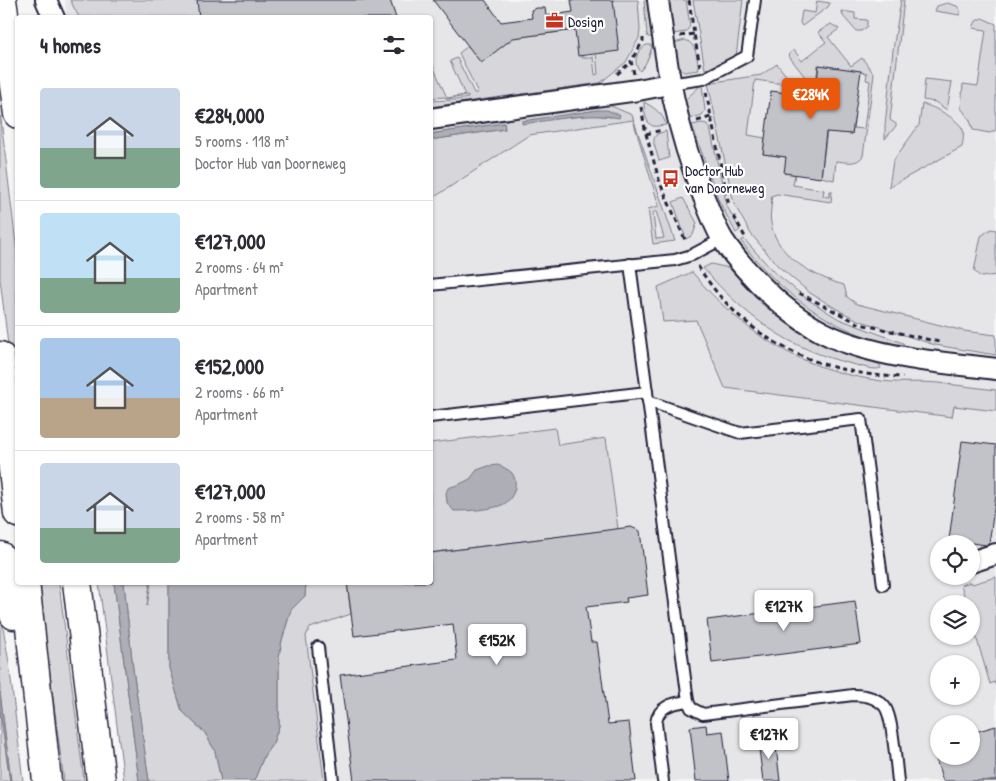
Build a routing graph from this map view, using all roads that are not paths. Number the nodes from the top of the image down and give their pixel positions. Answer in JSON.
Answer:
{"nodes":[{"id":1,"x":2,"y":0,"type":"edge"},
{"id":2,"x":46,"y":0,"type":"edge"},
{"id":3,"x":658,"y":0,"type":"edge"},
{"id":4,"x":755,"y":0,"type":"edge"},
{"id":5,"x":53,"y":15,"type":"edge"},
{"id":6,"x":669,"y":84,"type":"junction"},
{"id":7,"x":15,"y":93,"type":"edge"},
{"id":8,"x":433,"y":118,"type":"edge"},
{"id":9,"x":722,"y":239,"type":"junction"},
{"id":10,"x":630,"y":264,"type":"junction"},
{"id":11,"x":433,"y":284,"type":"edge"},
{"id":12,"x":0,"y":356,"type":"edge"},
{"id":13,"x":996,"y":370,"type":"edge"},
{"id":14,"x":647,"y":397,"type":"junction"},
{"id":15,"x":433,"y":416,"type":"edge"},
{"id":16,"x":15,"y":488,"type":"edge"},
{"id":17,"x":996,"y":554,"type":"edge"},
{"id":18,"x":0,"y":556,"type":"edge"},
{"id":19,"x":980,"y":559,"type":"edge"},
{"id":20,"x":25,"y":585,"type":"edge"},
{"id":21,"x":77,"y":585,"type":"edge"},
{"id":22,"x":883,"y":585,"type":"dead end"},
{"id":23,"x":318,"y":647,"type":"dead end"},
{"id":24,"x":688,"y":701,"type":"junction"},
{"id":25,"x":40,"y":725,"type":"junction"},
{"id":26,"x":47,"y":781,"type":"edge"},
{"id":27,"x":101,"y":781,"type":"edge"},
{"id":28,"x":332,"y":781,"type":"edge"},
{"id":29,"x":663,"y":781,"type":"edge"},
{"id":30,"x":898,"y":781,"type":"edge"}],
"edges":[{"from":1,"to":7,"type":"highway"},
{"from":2,"to":5,"type":"street"},
{"from":3,"to":6,"type":"street"},
{"from":4,"to":6,"type":"lane"},
{"from":6,"to":8,"type":"street"},
{"from":6,"to":9,"type":"street"},
{"from":9,"to":10,"type":"lane"},
{"from":9,"to":13,"type":"street"},
{"from":10,"to":11,"type":"lane"},
{"from":10,"to":14,"type":"lane"},
{"from":12,"to":16,"type":"highway"},
{"from":14,"to":15,"type":"lane"},
{"from":14,"to":22,"type":"lane"},
{"from":14,"to":24,"type":"lane"},
{"from":17,"to":19,"type":"street"},
{"from":18,"to":25,"type":"highway"},
{"from":20,"to":25,"type":"highway"},
{"from":21,"to":27,"type":"highway"},
{"from":23,"to":28,"type":"lane"},
{"from":24,"to":29,"type":"lane"},
{"from":24,"to":30,"type":"lane"},
{"from":25,"to":26,"type":"highway"}]}
